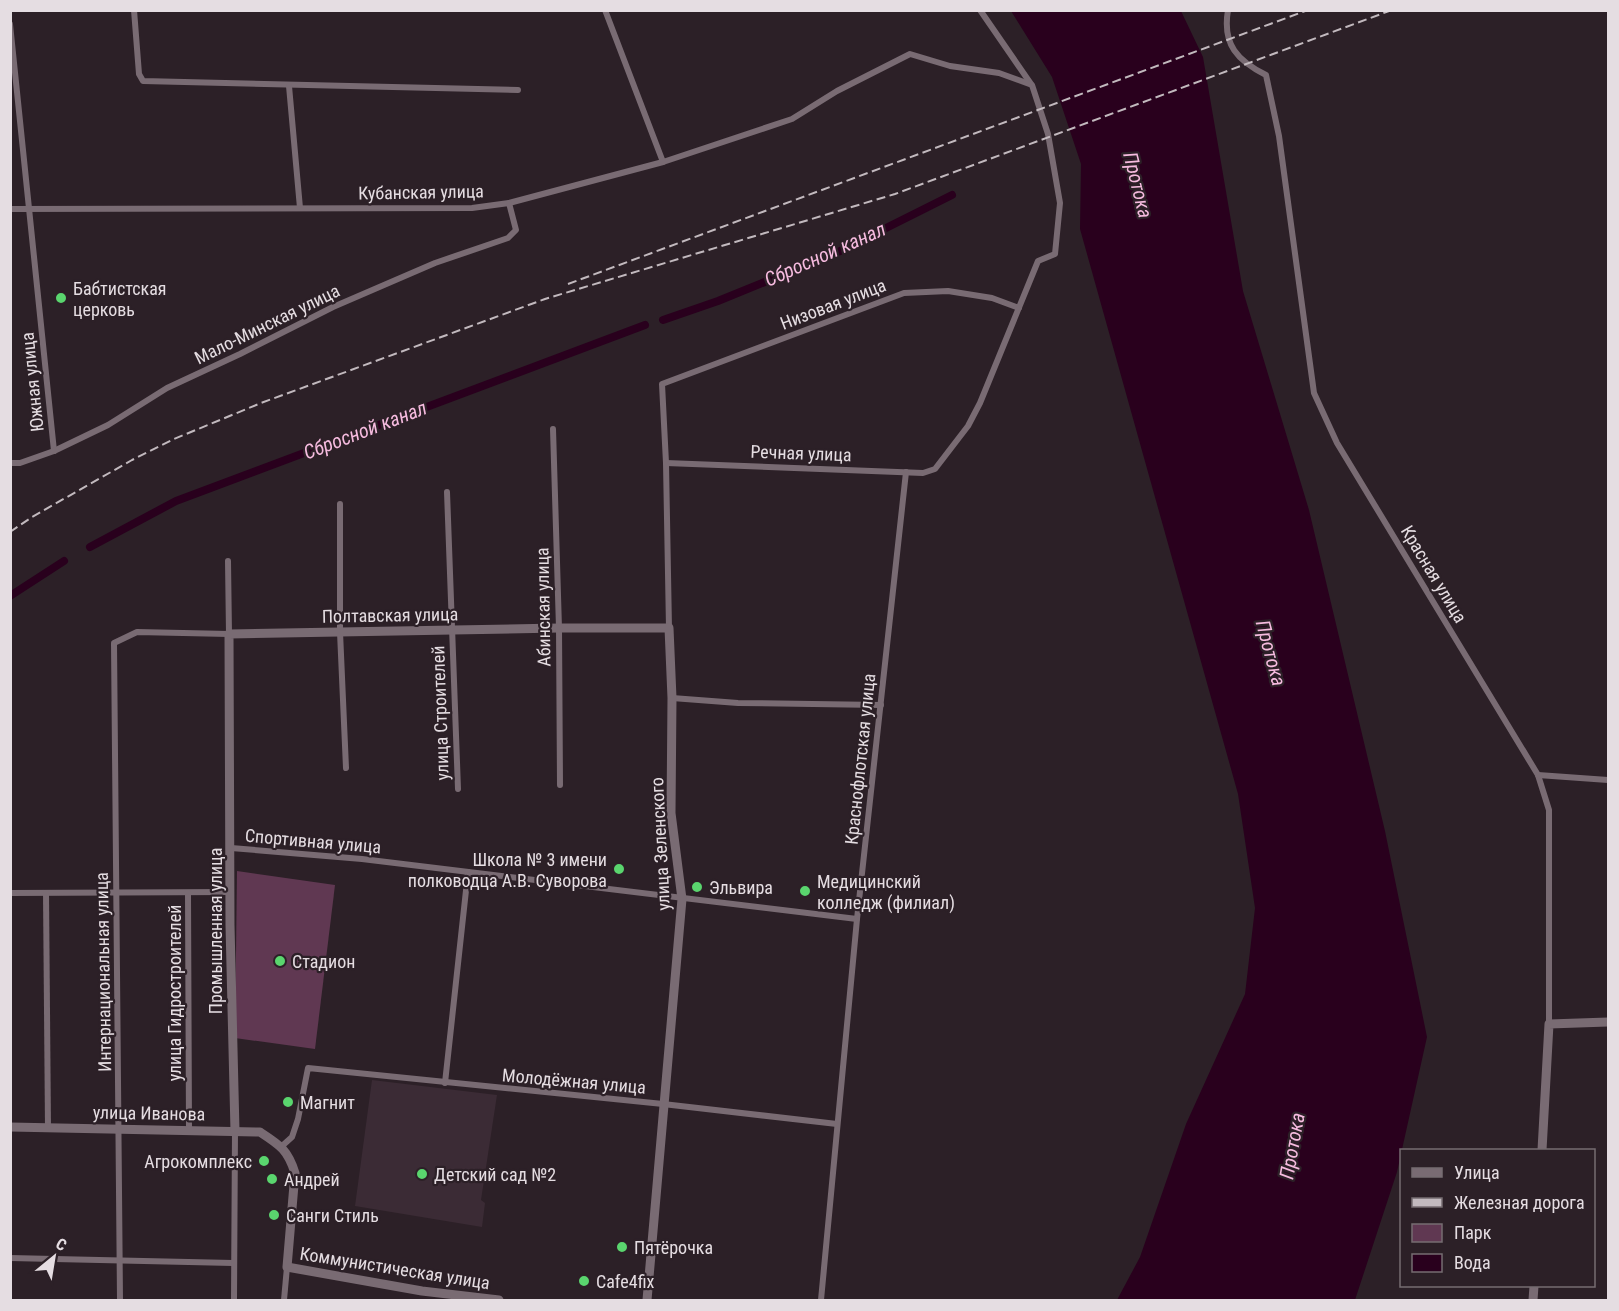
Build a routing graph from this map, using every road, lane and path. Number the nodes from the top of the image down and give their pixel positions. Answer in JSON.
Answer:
{"nodes":[{"id":1,"x":134,"y":10,"type":"edge"},
{"id":2,"x":605,"y":10,"type":"edge"},
{"id":3,"x":980,"y":10,"type":"edge"},
{"id":4,"x":1228,"y":10,"type":"edge"},
{"id":5,"x":10,"y":24,"type":"edge"},
{"id":6,"x":1032,"y":85,"type":"junction"},
{"id":7,"x":290,"y":86,"type":"junction"},
{"id":8,"x":518,"y":90,"type":"dead end"},
{"id":9,"x":663,"y":162,"type":"junction"},
{"id":10,"x":509,"y":203,"type":"junction"},
{"id":11,"x":300,"y":208,"type":"junction"},
{"id":12,"x":10,"y":209,"type":"edge"},
{"id":13,"x":30,"y":209,"type":"junction"},
{"id":14,"x":1019,"y":308,"type":"junction"},
{"id":15,"x":662,"y":384,"type":"joint"},
{"id":16,"x":553,"y":429,"type":"dead end"},
{"id":17,"x":54,"y":451,"type":"junction"},
{"id":18,"x":10,"y":463,"type":"edge"},
{"id":19,"x":666,"y":463,"type":"junction"},
{"id":20,"x":906,"y":472,"type":"junction"},
{"id":21,"x":447,"y":492,"type":"dead end"},
{"id":22,"x":340,"y":504,"type":"dead end"},
{"id":23,"x":228,"y":561,"type":"dead end"},
{"id":24,"x":559,"y":628,"type":"junction"},
{"id":25,"x":669,"y":628,"type":"junction"},
{"id":26,"x":453,"y":630,"type":"junction"},
{"id":27,"x":340,"y":632,"type":"junction"},
{"id":28,"x":229,"y":634,"type":"junction"},
{"id":29,"x":114,"y":643,"type":"joint"},
{"id":30,"x":672,"y":698,"type":"junction"},
{"id":31,"x":881,"y":705,"type":"junction"},
{"id":32,"x":346,"y":768,"type":"dead end"},
{"id":33,"x":1538,"y":775,"type":"junction"},
{"id":34,"x":1608,"y":780,"type":"edge"},
{"id":35,"x":560,"y":785,"type":"dead end"},
{"id":36,"x":458,"y":789,"type":"dead end"},
{"id":37,"x":231,"y":848,"type":"junction"},
{"id":38,"x":468,"y":872,"type":"junction"},
{"id":39,"x":230,"y":892,"type":"junction"},
{"id":40,"x":10,"y":893,"type":"edge"},
{"id":41,"x":46,"y":893,"type":"junction"},
{"id":42,"x":117,"y":893,"type":"junction"},
{"id":43,"x":189,"y":893,"type":"junction"},
{"id":44,"x":682,"y":899,"type":"junction"},
{"id":45,"x":857,"y":919,"type":"junction"},
{"id":46,"x":1608,"y":1022,"type":"edge"},
{"id":47,"x":1549,"y":1024,"type":"junction"},
{"id":48,"x":445,"y":1083,"type":"junction"},
{"id":49,"x":663,"y":1104,"type":"junction"},
{"id":50,"x":837,"y":1124,"type":"junction"},
{"id":51,"x":10,"y":1127,"type":"edge"},
{"id":52,"x":48,"y":1128,"type":"junction"},
{"id":53,"x":119,"y":1130,"type":"junction"},
{"id":54,"x":189,"y":1130,"type":"junction"},
{"id":55,"x":234,"y":1131,"type":"junction"},
{"id":56,"x":282,"y":1146,"type":"junction"},
{"id":57,"x":1542,"y":1149,"type":"edge"},
{"id":58,"x":10,"y":1257,"type":"edge"},
{"id":59,"x":120,"y":1259,"type":"junction"},
{"id":60,"x":233,"y":1263,"type":"junction"},
{"id":61,"x":287,"y":1267,"type":"junction"},
{"id":62,"x":120,"y":1300,"type":"edge"},
{"id":63,"x":234,"y":1300,"type":"edge"},
{"id":64,"x":284,"y":1300,"type":"edge"},
{"id":65,"x":499,"y":1300,"type":"edge"},
{"id":66,"x":647,"y":1300,"type":"edge"},
{"id":67,"x":821,"y":1300,"type":"edge"}],
"edges":[{"from":1,"to":7,"type":"street"},
{"from":2,"to":9,"type":"street"},
{"from":3,"to":6,"type":"street"},
{"from":4,"to":33,"type":"street","name":"Красная улица"},
{"from":5,"to":13,"type":"street","name":"Южная улица"},
{"from":6,"to":9,"type":"street","name":"Кубанская улица"},
{"from":6,"to":14,"type":"street"},
{"from":7,"to":8,"type":"street"},
{"from":7,"to":11,"type":"street"},
{"from":9,"to":10,"type":"street","name":"Кубанская улица"},
{"from":10,"to":11,"type":"street","name":"Кубанская улица"},
{"from":10,"to":17,"type":"street","name":"Мало-Минская улица"},
{"from":11,"to":13,"type":"street","name":"Кубанская улица"},
{"from":12,"to":13,"type":"street","name":"Кубанская улица"},
{"from":13,"to":17,"type":"street","name":"Южная улица"},
{"from":14,"to":15,"type":"street","name":"Низовая улица"},
{"from":14,"to":20,"type":"street","name":"Речная улица"},
{"from":15,"to":19,"type":"street","name":"улица Зеленского"},
{"from":16,"to":24,"type":"street","name":"Абинская улица"},
{"from":17,"to":18,"type":"street","name":"Мало-Минская улица"},
{"from":19,"to":20,"type":"street","name":"Речная улица"},
{"from":19,"to":25,"type":"street","name":"улица Зеленского"},
{"from":20,"to":31,"type":"street","name":"Краснофлотская улица"},
{"from":21,"to":26,"type":"street","name":"улица Строителей"},
{"from":22,"to":27,"type":"street"},
{"from":23,"to":28,"type":"street","name":"Промышленная улица"},
{"from":24,"to":25,"type":"street","name":"Полтавская улица"},
{"from":24,"to":26,"type":"street","name":"Полтавская улица"},
{"from":24,"to":35,"type":"street","name":"Абинская улица"},
{"from":25,"to":30,"type":"street","name":"улица Зеленского"},
{"from":26,"to":27,"type":"street","name":"Полтавская улица"},
{"from":26,"to":36,"type":"street","name":"улица Строителей"},
{"from":27,"to":28,"type":"street","name":"Полтавская улица"},
{"from":27,"to":32,"type":"street"},
{"from":28,"to":29,"type":"street","name":"Полтавская улица"},
{"from":28,"to":37,"type":"street","name":"Промышленная улица"},
{"from":29,"to":42,"type":"street","name":"Интернациональная улица"},
{"from":30,"to":31,"type":"street"},
{"from":30,"to":44,"type":"street","name":"улица Зеленского"},
{"from":31,"to":45,"type":"street","name":"Краснофлотская улица"},
{"from":33,"to":34,"type":"street"},
{"from":33,"to":47,"type":"street","name":"Красная улица"},
{"from":37,"to":38,"type":"street","name":"Спортивная улица"},
{"from":37,"to":39,"type":"street","name":"Промышленная улица"},
{"from":38,"to":44,"type":"street","name":"Спортивная улица"},
{"from":38,"to":48,"type":"street"},
{"from":39,"to":43,"type":"street"},
{"from":39,"to":55,"type":"street","name":"Промышленная улица"},
{"from":40,"to":41,"type":"street"},
{"from":41,"to":42,"type":"street"},
{"from":41,"to":52,"type":"street"},
{"from":42,"to":43,"type":"street"},
{"from":42,"to":53,"type":"street","name":"Интернациональная улица"},
{"from":43,"to":54,"type":"street","name":"улица Гидростроителей"},
{"from":44,"to":45,"type":"street","name":"Спортивная улица"},
{"from":44,"to":49,"type":"street","name":"улица Зеленского"},
{"from":45,"to":50,"type":"street","name":"Краснофлотская улица"},
{"from":46,"to":47,"type":"street"},
{"from":47,"to":57,"type":"street"},
{"from":48,"to":49,"type":"street","name":"Молодёжная улица"},
{"from":48,"to":56,"type":"street","name":"Молодёжная улица"},
{"from":49,"to":50,"type":"street","name":"Молодёжная улица"},
{"from":49,"to":66,"type":"street","name":"улица Зеленского"},
{"from":50,"to":67,"type":"street","name":"Краснофлотская улица"},
{"from":51,"to":52,"type":"street","name":"улица Иванова"},
{"from":52,"to":53,"type":"street","name":"улица Иванова"},
{"from":53,"to":54,"type":"street","name":"улица Иванова"},
{"from":53,"to":59,"type":"street","name":"Интернациональная улица"},
{"from":54,"to":55,"type":"street","name":"улица Иванова"},
{"from":55,"to":56,"type":"street","name":"улица Иванова"},
{"from":55,"to":60,"type":"street","name":"Промышленная улица"},
{"from":56,"to":61,"type":"street"},
{"from":58,"to":59,"type":"street"},
{"from":59,"to":60,"type":"street"},
{"from":59,"to":62,"type":"street","name":"Интернациональная улица"},
{"from":60,"to":63,"type":"street","name":"Промышленная улица"},
{"from":61,"to":64,"type":"street"},
{"from":61,"to":65,"type":"street","name":"Коммунистическая улица"}]}
